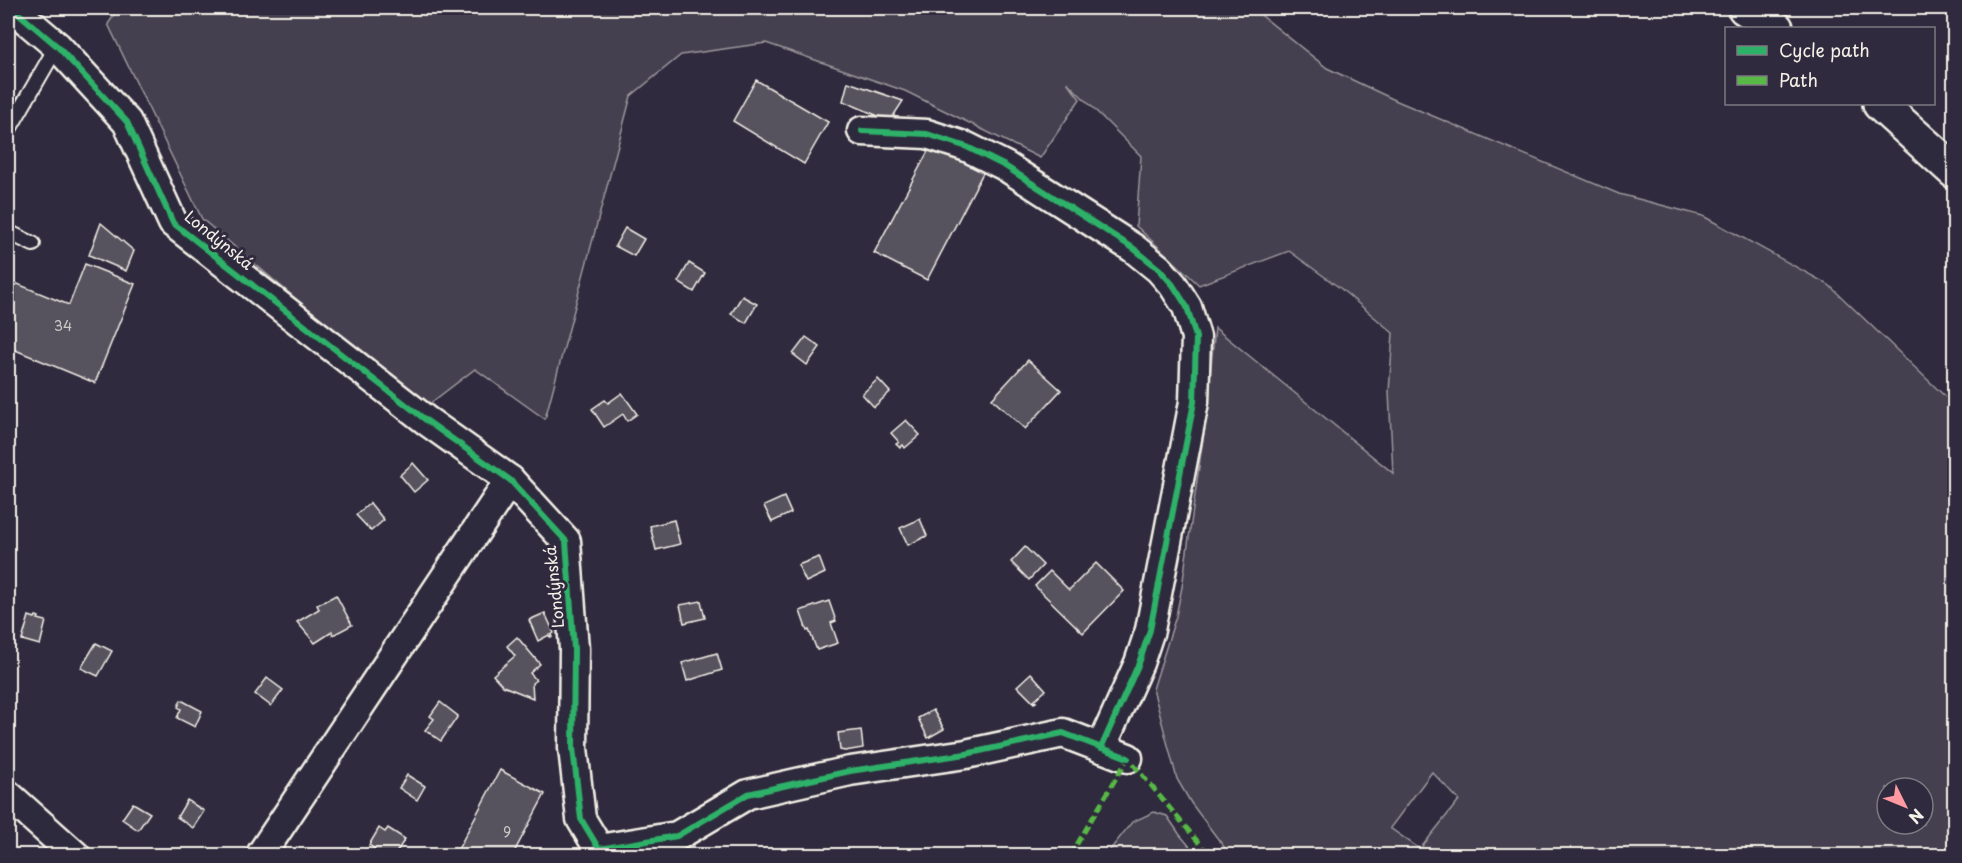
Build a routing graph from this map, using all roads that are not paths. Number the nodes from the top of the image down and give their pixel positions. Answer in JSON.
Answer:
{"nodes":[{"id":1,"x":12,"y":8,"type":"edge"},
{"id":2,"x":1745,"y":8,"type":"edge"},
{"id":3,"x":1774,"y":27,"type":"edge"},
{"id":4,"x":57,"y":46,"type":"junction"},
{"id":5,"x":1881,"y":105,"type":"edge"},
{"id":6,"x":8,"y":131,"type":"edge"},
{"id":7,"x":862,"y":131,"type":"dead end"},
{"id":8,"x":1954,"y":171,"type":"edge"},
{"id":9,"x":8,"y":232,"type":"edge"},
{"id":10,"x":33,"y":244,"type":"dead end"},
{"id":11,"x":510,"y":480,"type":"junction"},
{"id":12,"x":1101,"y":748,"type":"junction"},
{"id":13,"x":1128,"y":758,"type":"dead end"},
{"id":14,"x":8,"y":795,"type":"edge"},
{"id":15,"x":76,"y":855,"type":"edge"},
{"id":16,"x":260,"y":855,"type":"edge"}],
"edges":[{"from":1,"to":4,"type":"street","name":"Londýnská"},
{"from":2,"to":3,"type":"main road"},
{"from":4,"to":6,"type":"lane"},
{"from":4,"to":11,"type":"street","name":"Londýnská"},
{"from":5,"to":8,"type":"main road"},
{"from":7,"to":12,"type":"street"},
{"from":9,"to":10,"type":"lane"},
{"from":11,"to":12,"type":"street","name":"Londýnská"},
{"from":11,"to":16,"type":"street"},
{"from":12,"to":13,"type":"street","name":"Londýnská"},
{"from":14,"to":15,"type":"street"}]}
